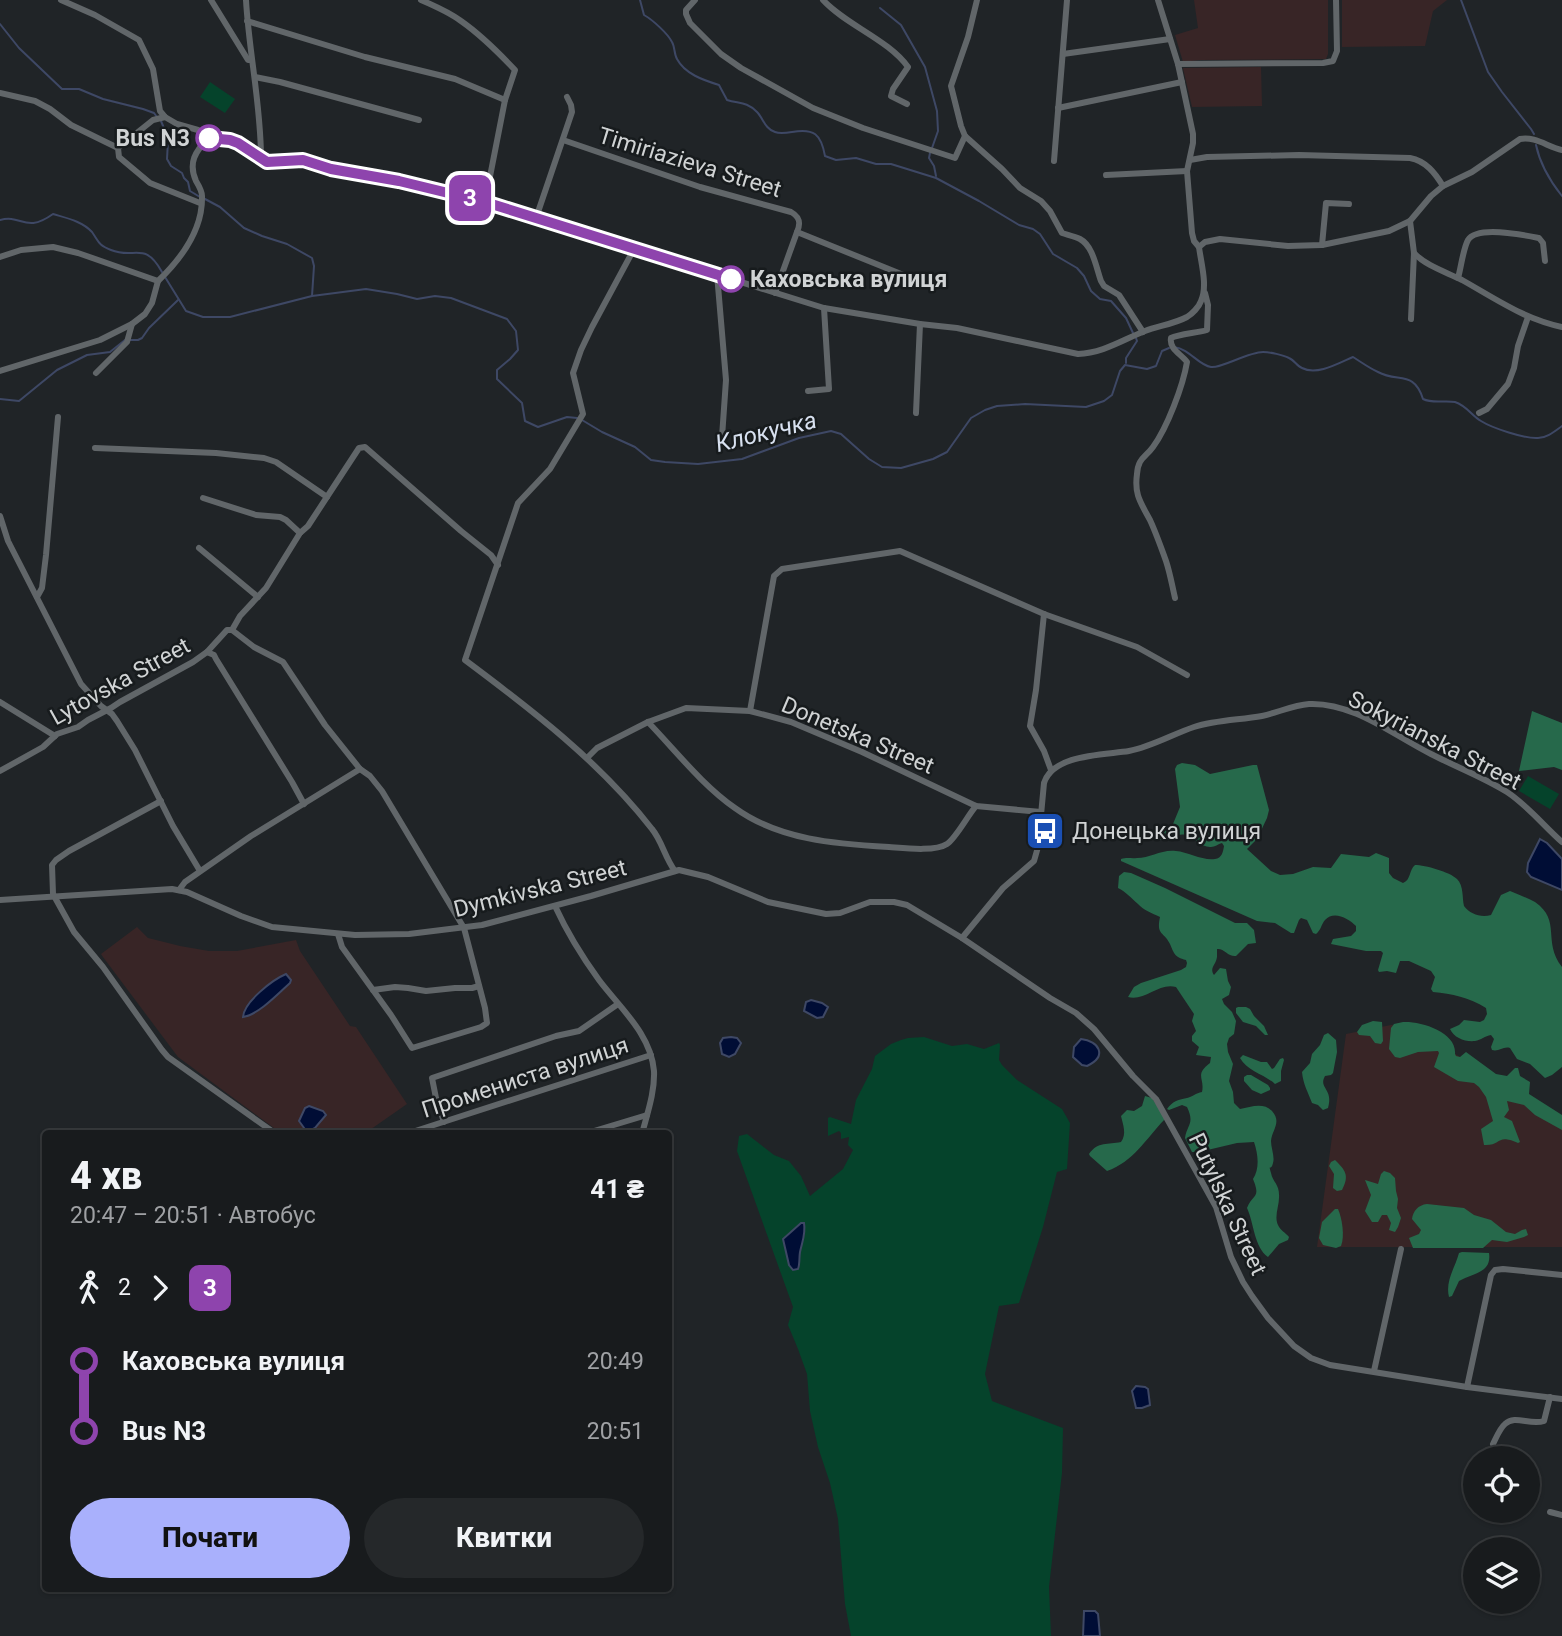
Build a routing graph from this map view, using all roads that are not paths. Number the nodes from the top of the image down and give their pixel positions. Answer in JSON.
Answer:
{"nodes":[{"id":1,"x":61,"y":0,"type":"edge"},
{"id":2,"x":211,"y":0,"type":"edge"},
{"id":3,"x":246,"y":0,"type":"edge"},
{"id":4,"x":421,"y":0,"type":"edge"},
{"id":5,"x":695,"y":0,"type":"edge"},
{"id":6,"x":823,"y":0,"type":"edge"},
{"id":7,"x":977,"y":0,"type":"edge"},
{"id":8,"x":1067,"y":0,"type":"edge"},
{"id":9,"x":1158,"y":0,"type":"edge"},
{"id":10,"x":1336,"y":0,"type":"edge"},
{"id":11,"x":247,"y":22,"type":"junction"},
{"id":12,"x":1170,"y":39,"type":"junction"},
{"id":13,"x":1063,"y":54,"type":"junction"},
{"id":14,"x":251,"y":60,"type":"junction"},
{"id":15,"x":1178,"y":64,"type":"junction"},
{"id":16,"x":255,"y":77,"type":"junction"},
{"id":17,"x":1182,"y":82,"type":"junction"},
{"id":18,"x":0,"y":93,"type":"edge"},
{"id":19,"x":567,"y":97,"type":"dead end"},
{"id":20,"x":505,"y":100,"type":"junction"},
{"id":21,"x":907,"y":104,"type":"dead end"},
{"id":22,"x":1058,"y":108,"type":"junction"},
{"id":23,"x":159,"y":118,"type":"junction"},
{"id":24,"x":419,"y":120,"type":"dead end"},
{"id":25,"x":965,"y":135,"type":"junction"},
{"id":26,"x":209,"y":138,"type":"junction"},
{"id":27,"x":563,"y":140,"type":"junction"},
{"id":28,"x":118,"y":148,"type":"junction"},
{"id":29,"x":1562,"y":150,"type":"edge"},
{"id":30,"x":261,"y":158,"type":"junction"},
{"id":31,"x":1190,"y":160,"type":"junction"},
{"id":32,"x":1054,"y":161,"type":"dead end"},
{"id":33,"x":1187,"y":170,"type":"junction"},
{"id":34,"x":1105,"y":175,"type":"dead end"},
{"id":35,"x":1443,"y":186,"type":"junction"},
{"id":36,"x":202,"y":199,"type":"junction"},
{"id":37,"x":485,"y":202,"type":"junction"},
{"id":38,"x":1349,"y":204,"type":"dead end"},
{"id":39,"x":536,"y":218,"type":"junction"},
{"id":40,"x":1410,"y":221,"type":"junction"},
{"id":41,"x":797,"y":232,"type":"junction"},
{"id":42,"x":1322,"y":245,"type":"junction"},
{"id":43,"x":1199,"y":247,"type":"junction"},
{"id":44,"x":634,"y":249,"type":"junction"},
{"id":45,"x":1414,"y":253,"type":"junction"},
{"id":46,"x":0,"y":257,"type":"edge"},
{"id":47,"x":1545,"y":261,"type":"dead end"},
{"id":48,"x":717,"y":274,"type":"junction"},
{"id":49,"x":163,"y":276,"type":"junction"},
{"id":50,"x":906,"y":276,"type":"dead end"},
{"id":51,"x":1458,"y":278,"type":"junction"},
{"id":52,"x":1204,"y":289,"type":"junction"},
{"id":53,"x":775,"y":293,"type":"junction"},
{"id":54,"x":824,"y":308,"type":"junction"},
{"id":55,"x":1528,"y":317,"type":"junction"},
{"id":56,"x":1411,"y":319,"type":"dead end"},
{"id":57,"x":132,"y":324,"type":"junction"},
{"id":58,"x":920,"y":324,"type":"junction"},
{"id":59,"x":1562,"y":327,"type":"edge"},
{"id":60,"x":1142,"y":333,"type":"junction"},
{"id":61,"x":0,"y":371,"type":"edge"},
{"id":62,"x":96,"y":373,"type":"dead end"},
{"id":63,"x":808,"y":391,"type":"dead end"},
{"id":64,"x":916,"y":413,"type":"dead end"},
{"id":65,"x":1479,"y":413,"type":"dead end"},
{"id":66,"x":58,"y":417,"type":"dead end"},
{"id":67,"x":722,"y":437,"type":"dead end"},
{"id":68,"x":94,"y":448,"type":"dead end"},
{"id":69,"x":327,"y":497,"type":"junction"},
{"id":70,"x":203,"y":498,"type":"dead end"},
{"id":71,"x":0,"y":516,"type":"edge"},
{"id":72,"x":300,"y":533,"type":"junction"},
{"id":73,"x":200,"y":548,"type":"dead end"},
{"id":74,"x":498,"y":565,"type":"junction"},
{"id":75,"x":37,"y":597,"type":"junction"},
{"id":76,"x":258,"y":597,"type":"junction"},
{"id":77,"x":1175,"y":598,"type":"dead end"},
{"id":78,"x":1044,"y":614,"type":"junction"},
{"id":79,"x":232,"y":630,"type":"junction"},
{"id":80,"x":207,"y":652,"type":"junction"},
{"id":81,"x":1187,"y":675,"type":"dead end"},
{"id":82,"x":0,"y":702,"type":"edge"},
{"id":83,"x":8,"y":706,"type":"junction"},
{"id":84,"x":0,"y":708,"type":"edge"},
{"id":85,"x":107,"y":710,"type":"junction"},
{"id":86,"x":750,"y":711,"type":"junction"},
{"id":87,"x":648,"y":722,"type":"junction"},
{"id":88,"x":55,"y":736,"type":"junction"},
{"id":89,"x":587,"y":758,"type":"junction"},
{"id":90,"x":360,"y":769,"type":"junction"},
{"id":91,"x":1051,"y":770,"type":"junction"},
{"id":92,"x":0,"y":771,"type":"edge"},
{"id":93,"x":161,"y":801,"type":"junction"},
{"id":94,"x":304,"y":804,"type":"junction"},
{"id":95,"x":976,"y":806,"type":"junction"},
{"id":96,"x":1041,"y":812,"type":"junction"},
{"id":97,"x":1562,"y":842,"type":"edge"},
{"id":98,"x":200,"y":871,"type":"junction"},
{"id":99,"x":675,"y":871,"type":"junction"},
{"id":100,"x":179,"y":890,"type":"junction"},
{"id":101,"x":54,"y":897,"type":"junction"},
{"id":102,"x":0,"y":900,"type":"edge"},
{"id":103,"x":555,"y":906,"type":"junction"},
{"id":104,"x":464,"y":928,"type":"junction"},
{"id":105,"x":338,"y":934,"type":"junction"},
{"id":106,"x":962,"y":938,"type":"junction"},
{"id":107,"x":479,"y":986,"type":"junction"},
{"id":108,"x":373,"y":990,"type":"junction"},
{"id":109,"x":618,"y":1004,"type":"junction"},
{"id":110,"x":651,"y":1055,"type":"junction"},
{"id":111,"x":646,"y":1115,"type":"junction"},
{"id":112,"x":444,"y":1122,"type":"junction"},
{"id":113,"x":270,"y":1130,"type":"edge"},
{"id":114,"x":417,"y":1130,"type":"edge"},
{"id":115,"x":597,"y":1130,"type":"edge"},
{"id":116,"x":643,"y":1130,"type":"edge"},
{"id":117,"x":1401,"y":1249,"type":"dead end"},
{"id":118,"x":1562,"y":1275,"type":"edge"},
{"id":119,"x":1374,"y":1371,"type":"junction"},
{"id":120,"x":1467,"y":1387,"type":"junction"},
{"id":121,"x":1550,"y":1397,"type":"junction"},
{"id":122,"x":1562,"y":1399,"type":"edge"},
{"id":123,"x":1493,"y":1444,"type":"dead end"},
{"id":124,"x":1549,"y":1512,"type":"dead end"},
{"id":125,"x":1562,"y":1515,"type":"edge"}],
"edges":[{"from":1,"to":23,"type":"street"},
{"from":2,"to":14,"type":"street"},
{"from":3,"to":11,"type":"street"},
{"from":4,"to":20,"type":"street"},
{"from":5,"to":25,"type":"street"},
{"from":6,"to":21,"type":"street"},
{"from":7,"to":25,"type":"street"},
{"from":8,"to":13,"type":"street"},
{"from":9,"to":12,"type":"street"},
{"from":10,"to":15,"type":"street"},
{"from":11,"to":14,"type":"street"},
{"from":11,"to":20,"type":"street"},
{"from":12,"to":13,"type":"street"},
{"from":12,"to":15,"type":"street"},
{"from":13,"to":22,"type":"street"},
{"from":14,"to":16,"type":"street"},
{"from":15,"to":17,"type":"street"},
{"from":16,"to":24,"type":"street"},
{"from":16,"to":30,"type":"street"},
{"from":17,"to":22,"type":"street"},
{"from":17,"to":31,"type":"street"},
{"from":18,"to":28,"type":"street"},
{"from":19,"to":27,"type":"street"},
{"from":20,"to":37,"type":"street"},
{"from":22,"to":32,"type":"street"},
{"from":23,"to":26,"type":"street"},
{"from":23,"to":28,"type":"street"},
{"from":25,"to":60,"type":"street"},
{"from":26,"to":30,"type":"street"},
{"from":26,"to":36,"type":"street"},
{"from":27,"to":39,"type":"street"},
{"from":27,"to":41,"type":"street","name":"Timiriazieva Street"},
{"from":28,"to":36,"type":"street"},
{"from":29,"to":35,"type":"street"},
{"from":30,"to":37,"type":"street"},
{"from":31,"to":33,"type":"street"},
{"from":31,"to":35,"type":"street"},
{"from":33,"to":34,"type":"street"},
{"from":33,"to":43,"type":"street"},
{"from":35,"to":40,"type":"street"},
{"from":36,"to":49,"type":"street"},
{"from":37,"to":39,"type":"street"},
{"from":38,"to":42,"type":"street"},
{"from":39,"to":44,"type":"street"},
{"from":40,"to":42,"type":"street"},
{"from":40,"to":45,"type":"street"},
{"from":41,"to":50,"type":"street"},
{"from":41,"to":53,"type":"street"},
{"from":42,"to":43,"type":"street"},
{"from":43,"to":52,"type":"street"},
{"from":44,"to":48,"type":"street"},
{"from":44,"to":74,"type":"street"},
{"from":45,"to":51,"type":"street"},
{"from":45,"to":56,"type":"street"},
{"from":46,"to":49,"type":"street"},
{"from":47,"to":51,"type":"street"},
{"from":48,"to":53,"type":"street"},
{"from":48,"to":67,"type":"street"},
{"from":49,"to":57,"type":"street"},
{"from":51,"to":55,"type":"street"},
{"from":52,"to":60,"type":"street"},
{"from":52,"to":77,"type":"street"},
{"from":53,"to":54,"type":"street"},
{"from":54,"to":58,"type":"street"},
{"from":54,"to":63,"type":"street"},
{"from":55,"to":59,"type":"street"},
{"from":55,"to":65,"type":"street"},
{"from":57,"to":61,"type":"street"},
{"from":57,"to":62,"type":"street"},
{"from":58,"to":60,"type":"street"},
{"from":58,"to":64,"type":"street"},
{"from":66,"to":75,"type":"street"},
{"from":68,"to":69,"type":"street"},
{"from":69,"to":72,"type":"street","name":"Lytovska Street"},
{"from":69,"to":74,"type":"street","name":"Lytovska Street"},
{"from":70,"to":72,"type":"street"},
{"from":71,"to":75,"type":"street"},
{"from":72,"to":76,"type":"street","name":"Lytovska Street"},
{"from":73,"to":76,"type":"street"},
{"from":74,"to":89,"type":"street"},
{"from":75,"to":85,"type":"street"},
{"from":76,"to":79,"type":"street","name":"Lytovska Street"},
{"from":78,"to":81,"type":"street"},
{"from":78,"to":86,"type":"street"},
{"from":78,"to":91,"type":"street"},
{"from":79,"to":80,"type":"street","name":"Lytovska Street"},
{"from":79,"to":90,"type":"street"},
{"from":80,"to":85,"type":"street","name":"Lytovska Street"},
{"from":80,"to":94,"type":"street"},
{"from":82,"to":83,"type":"street"},
{"from":83,"to":84,"type":"street"},
{"from":83,"to":88,"type":"street"},
{"from":85,"to":88,"type":"street","name":"Lytovska Street"},
{"from":85,"to":93,"type":"street"},
{"from":86,"to":87,"type":"street","name":"Donetska Street"},
{"from":86,"to":95,"type":"street","name":"Donetska Street"},
{"from":87,"to":89,"type":"street","name":"Donetska Street"},
{"from":87,"to":95,"type":"street"},
{"from":88,"to":92,"type":"street","name":"Lytovska Street"},
{"from":89,"to":99,"type":"street"},
{"from":90,"to":94,"type":"street"},
{"from":90,"to":104,"type":"street"},
{"from":91,"to":96,"type":"street"},
{"from":91,"to":97,"type":"street","name":"Sokyrianska Street"},
{"from":93,"to":98,"type":"street"},
{"from":93,"to":101,"type":"street"},
{"from":94,"to":98,"type":"street"},
{"from":95,"to":96,"type":"street","name":"Donetska Street"},
{"from":96,"to":106,"type":"street"},
{"from":98,"to":100,"type":"street"},
{"from":99,"to":103,"type":"street","name":"Dymkivska Street"},
{"from":99,"to":106,"type":"street","name":"Putylska Street"},
{"from":100,"to":101,"type":"street","name":"Dymkivska Street"},
{"from":100,"to":105,"type":"street","name":"Dymkivska Street"},
{"from":101,"to":102,"type":"street","name":"Dymkivska Street"},
{"from":101,"to":113,"type":"street"},
{"from":103,"to":104,"type":"street","name":"Dymkivska Street"},
{"from":103,"to":109,"type":"street"},
{"from":104,"to":105,"type":"street","name":"Dymkivska Street"},
{"from":104,"to":107,"type":"street"},
{"from":105,"to":108,"type":"street"},
{"from":106,"to":119,"type":"street","name":"Putylska Street"},
{"from":107,"to":108,"type":"street"},
{"from":107,"to":108,"type":"street"},
{"from":109,"to":110,"type":"street"},
{"from":109,"to":112,"type":"street"},
{"from":110,"to":111,"type":"street"},
{"from":110,"to":112,"type":"street","name":"Промениста вулиця"},
{"from":111,"to":115,"type":"street"},
{"from":111,"to":116,"type":"street"},
{"from":112,"to":114,"type":"street","name":"Промениста вулиця"},
{"from":117,"to":119,"type":"street"},
{"from":118,"to":120,"type":"street"},
{"from":119,"to":120,"type":"street","name":"Putylska Street"},
{"from":120,"to":121,"type":"street","name":"Putylska Street"},
{"from":121,"to":122,"type":"street","name":"Putylska Street"},
{"from":121,"to":123,"type":"street"},
{"from":124,"to":125,"type":"street"}]}
